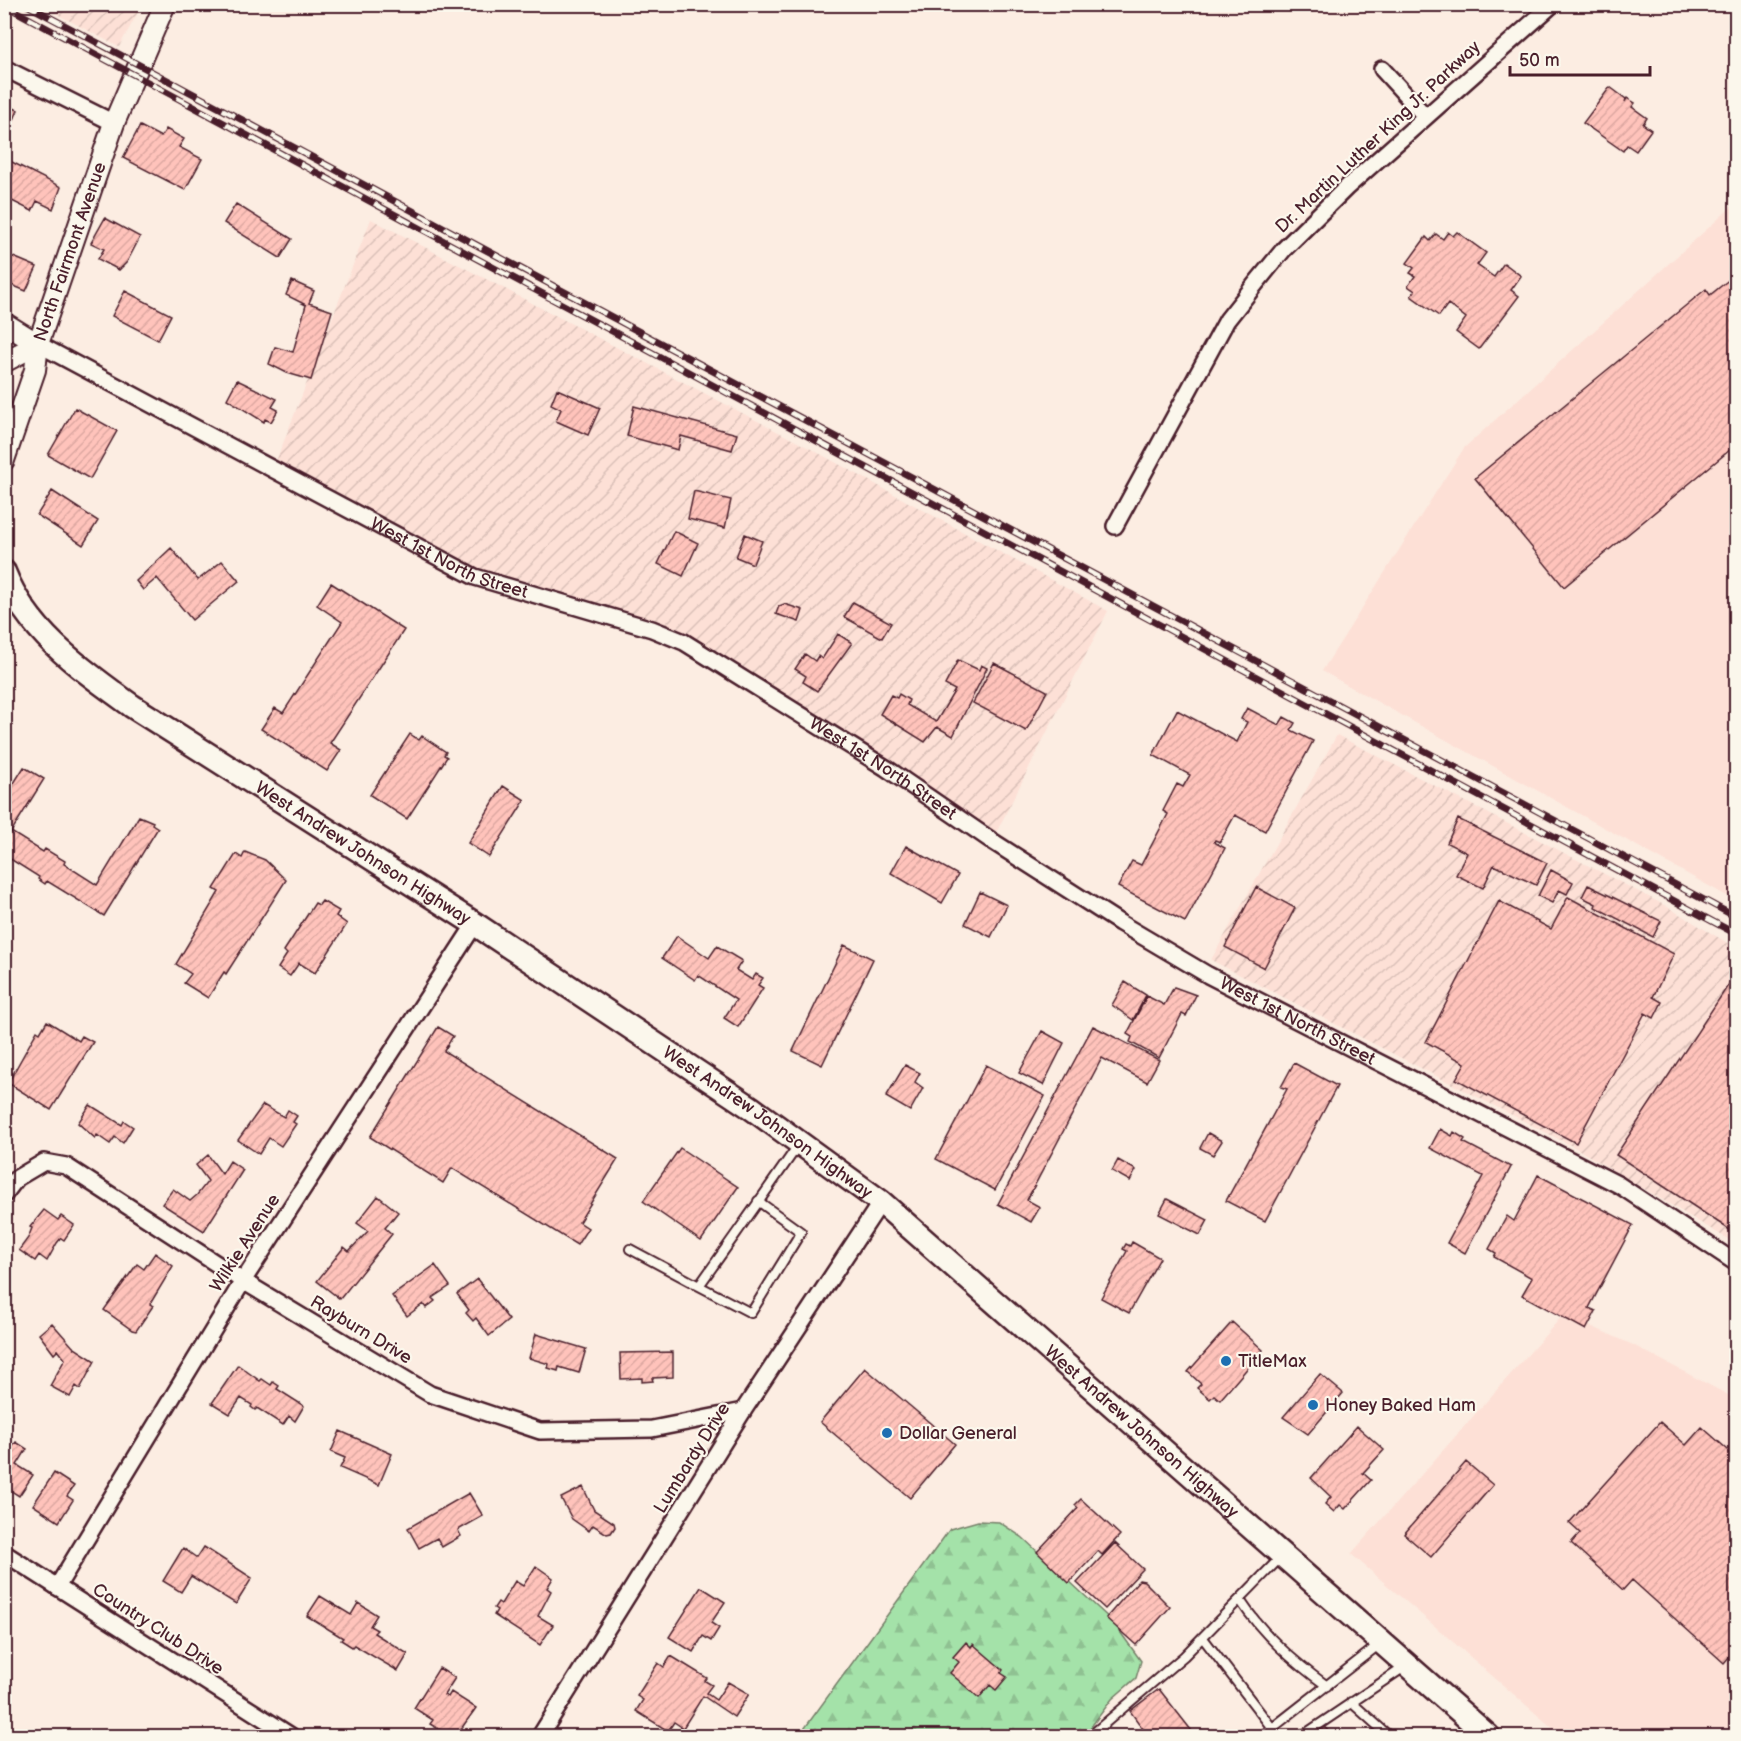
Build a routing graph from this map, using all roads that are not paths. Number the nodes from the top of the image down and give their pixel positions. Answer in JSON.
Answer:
{"nodes":[{"id":1,"x":165,"y":4,"type":"edge"},
{"id":2,"x":1553,"y":4,"type":"edge"},
{"id":3,"x":4,"y":68,"type":"edge"},
{"id":4,"x":1382,"y":69,"type":"dead end"},
{"id":5,"x":1425,"y":116,"type":"junction"},
{"id":6,"x":114,"y":123,"type":"junction"},
{"id":7,"x":4,"y":323,"type":"edge"},
{"id":8,"x":38,"y":344,"type":"junction"},
{"id":9,"x":4,"y":362,"type":"edge"},
{"id":10,"x":4,"y":460,"type":"edge"},
{"id":11,"x":1115,"y":526,"type":"dead end"},
{"id":12,"x":5,"y":577,"type":"edge"},
{"id":13,"x":475,"y":924,"type":"junction"},
{"id":14,"x":800,"y":1143,"type":"junction"},
{"id":15,"x":4,"y":1195,"type":"edge"},
{"id":16,"x":759,"y":1202,"type":"junction"},
{"id":17,"x":881,"y":1202,"type":"junction"},
{"id":18,"x":630,"y":1249,"type":"dead end"},
{"id":19,"x":1737,"y":1263,"type":"edge"},
{"id":20,"x":243,"y":1281,"type":"junction"},
{"id":21,"x":699,"y":1286,"type":"junction"},
{"id":22,"x":743,"y":1411,"type":"junction"},
{"id":23,"x":4,"y":1553,"type":"edge"},
{"id":24,"x":1282,"y":1556,"type":"junction"},
{"id":25,"x":57,"y":1587,"type":"junction"},
{"id":26,"x":1240,"y":1600,"type":"junction"},
{"id":27,"x":1203,"y":1638,"type":"junction"},
{"id":28,"x":1382,"y":1643,"type":"junction"},
{"id":29,"x":1407,"y":1665,"type":"junction"},
{"id":30,"x":1327,"y":1686,"type":"junction"},
{"id":31,"x":1351,"y":1702,"type":"junction"},
{"id":32,"x":1272,"y":1728,"type":"junction"},
{"id":33,"x":1477,"y":1731,"type":"edge"},
{"id":34,"x":291,"y":1737,"type":"edge"},
{"id":35,"x":540,"y":1737,"type":"edge"},
{"id":36,"x":1094,"y":1737,"type":"edge"},
{"id":37,"x":1262,"y":1737,"type":"edge"},
{"id":38,"x":1302,"y":1737,"type":"edge"},
{"id":39,"x":1389,"y":1737,"type":"edge"}],
"edges":[{"from":1,"to":6,"type":"street","name":"North Fairmont Avenue"},
{"from":2,"to":5,"type":"street","name":"Dr. Martin Luther King Jr. Parkway"},
{"from":3,"to":6,"type":"street"},
{"from":4,"to":5,"type":"street"},
{"from":5,"to":11,"type":"street","name":"Dr. Martin Luther King Jr. Parkway"},
{"from":6,"to":8,"type":"street","name":"North Fairmont Avenue"},
{"from":7,"to":8,"type":"street","name":"West 1st North Street"},
{"from":8,"to":9,"type":"street","name":"North Fairmont Avenue"},
{"from":8,"to":10,"type":"street"},
{"from":8,"to":19,"type":"street","name":"West 1st North Street"},
{"from":12,"to":13,"type":"main road","name":"West Andrew Johnson Highway"},
{"from":13,"to":14,"type":"main road","name":"West Andrew Johnson Highway"},
{"from":13,"to":20,"type":"street","name":"Wilkie Avenue"},
{"from":14,"to":16,"type":"lane"},
{"from":14,"to":17,"type":"main road","name":"West Andrew Johnson Highway"},
{"from":15,"to":20,"type":"street","name":"Rayburn Drive"},
{"from":16,"to":21,"type":"lane"},
{"from":16,"to":21,"type":"lane"},
{"from":17,"to":22,"type":"street","name":"Lumbardy Drive"},
{"from":17,"to":24,"type":"main road","name":"West Andrew Johnson Highway"},
{"from":18,"to":21,"type":"lane"},
{"from":20,"to":22,"type":"street","name":"Rayburn Drive"},
{"from":20,"to":25,"type":"street","name":"Wilkie Avenue"},
{"from":22,"to":35,"type":"street","name":"Lumbardy Drive"},
{"from":23,"to":25,"type":"street","name":"Country Club Drive"},
{"from":24,"to":26,"type":"lane"},
{"from":24,"to":28,"type":"main road","name":"West Andrew Johnson Highway"},
{"from":25,"to":34,"type":"street","name":"Country Club Drive"},
{"from":26,"to":27,"type":"lane"},
{"from":26,"to":30,"type":"lane"},
{"from":27,"to":32,"type":"lane"},
{"from":27,"to":36,"type":"lane"},
{"from":28,"to":29,"type":"main road","name":"West Andrew Johnson Highway"},
{"from":28,"to":30,"type":"lane"},
{"from":29,"to":31,"type":"lane"},
{"from":29,"to":33,"type":"main road","name":"West Andrew Johnson Highway"},
{"from":30,"to":32,"type":"lane"},
{"from":31,"to":38,"type":"lane"},
{"from":31,"to":39,"type":"lane"},
{"from":32,"to":37,"type":"lane"}]}
